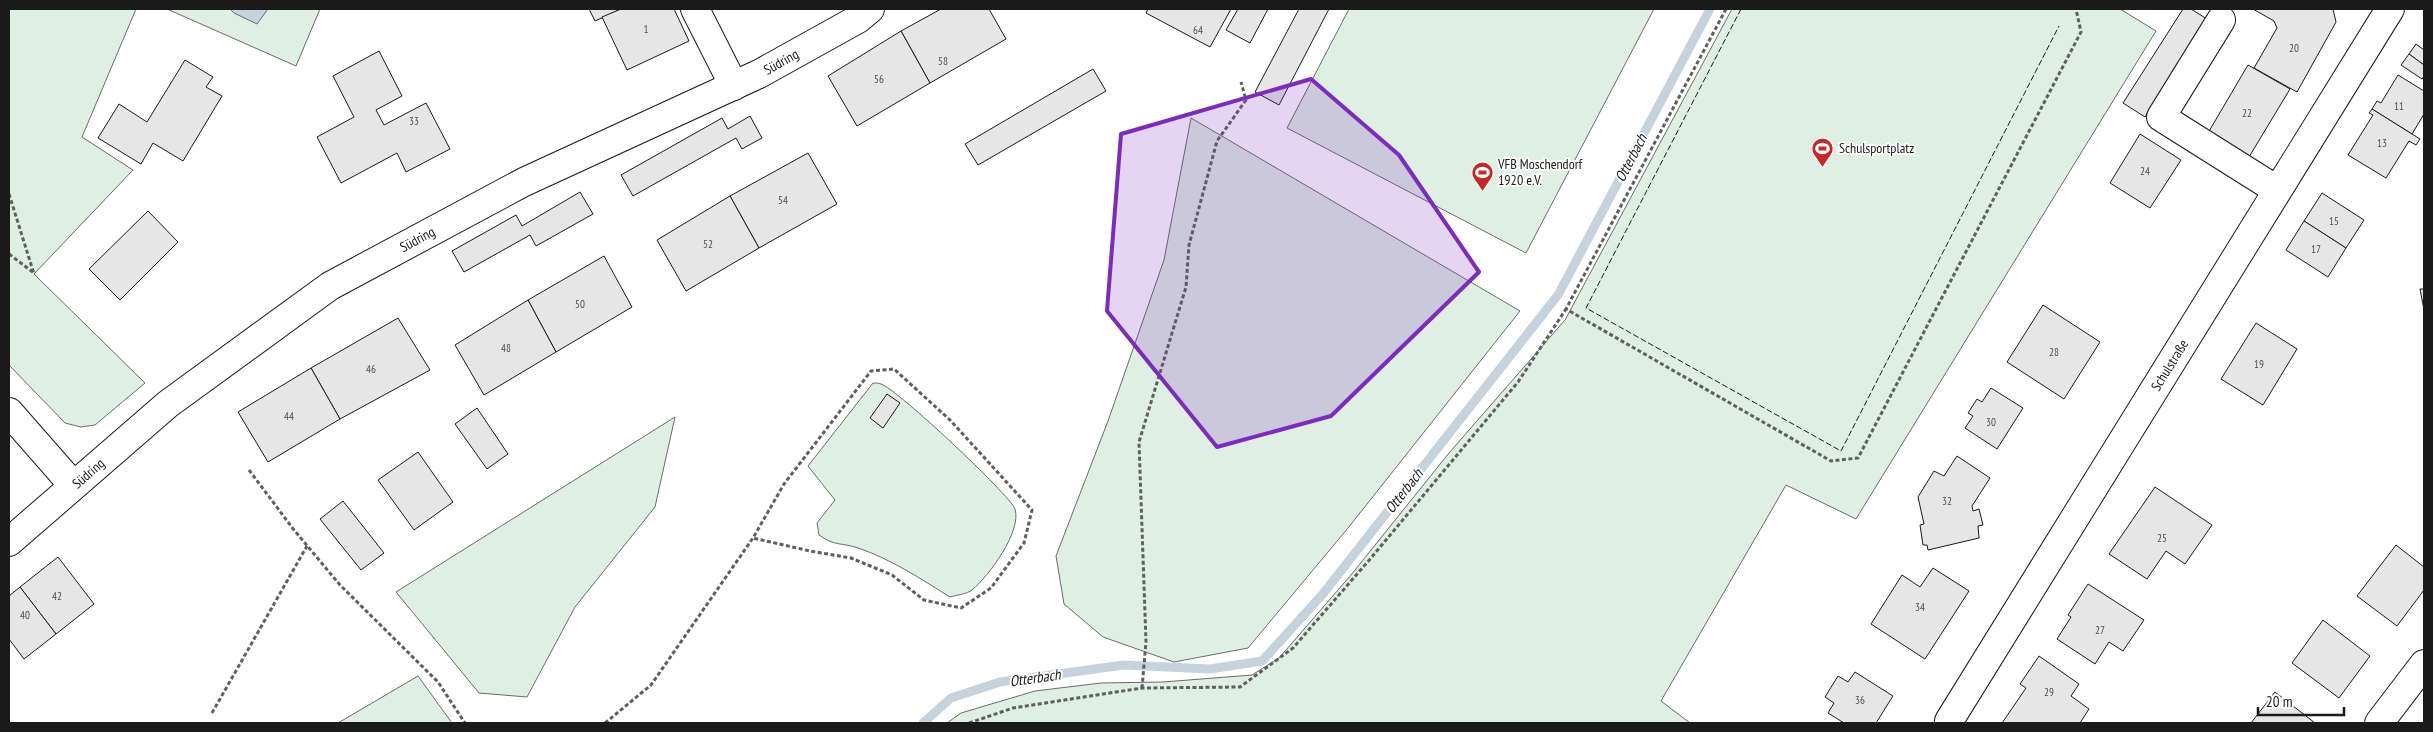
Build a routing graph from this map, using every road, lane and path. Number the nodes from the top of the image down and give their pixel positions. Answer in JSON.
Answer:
{"nodes":[{"id":1,"x":695,"y":9,"type":"edge"},
{"id":2,"x":870,"y":9,"type":"edge"},
{"id":3,"x":1726,"y":9,"type":"edge"},
{"id":4,"x":2076,"y":9,"type":"edge"},
{"id":5,"x":2390,"y":9,"type":"edge"},
{"id":6,"x":2221,"y":20,"type":"dead end"},
{"id":7,"x":1241,"y":82,"type":"dead end"},
{"id":8,"x":734,"y":86,"type":"junction"},
{"id":9,"x":2277,"y":190,"type":"junction"},
{"id":10,"x":9,"y":194,"type":"edge"},
{"id":11,"x":9,"y":254,"type":"edge"},
{"id":12,"x":1566,"y":309,"type":"junction"},
{"id":13,"x":9,"y":412,"type":"edge"},
{"id":14,"x":249,"y":470,"type":"dead end"},
{"id":15,"x":73,"y":484,"type":"junction"},
{"id":16,"x":752,"y":538,"type":"junction"},
{"id":17,"x":9,"y":542,"type":"edge"},
{"id":18,"x":307,"y":546,"type":"junction"},
{"id":19,"x":2424,"y":664,"type":"edge"},
{"id":20,"x":1142,"y":688,"type":"junction"},
{"id":21,"x":212,"y":713,"type":"dead end"},
{"id":22,"x":1950,"y":722,"type":"edge"},
{"id":23,"x":465,"y":723,"type":"edge"},
{"id":24,"x":605,"y":723,"type":"edge"},
{"id":25,"x":969,"y":723,"type":"edge"},
{"id":26,"x":2379,"y":723,"type":"edge"}],
"edges":[{"from":1,"to":8,"type":"street"},
{"from":2,"to":8,"type":"street","name":"Südring"},
{"from":3,"to":12,"type":"path"},
{"from":4,"to":12,"type":"path"},
{"from":5,"to":9,"type":"street","name":"Schulstraße"},
{"from":6,"to":9,"type":"street"},
{"from":7,"to":20,"type":"path"},
{"from":8,"to":15,"type":"street","name":"Südring"},
{"from":9,"to":22,"type":"street","name":"Schulstraße"},
{"from":10,"to":11,"type":"path"},
{"from":12,"to":20,"type":"path"},
{"from":13,"to":15,"type":"street"},
{"from":14,"to":18,"type":"path"},
{"from":15,"to":17,"type":"street","name":"Südring"},
{"from":16,"to":16,"type":"path"},
{"from":16,"to":24,"type":"path"},
{"from":18,"to":21,"type":"path"},
{"from":18,"to":23,"type":"path"},
{"from":19,"to":26,"type":"street"},
{"from":20,"to":25,"type":"path"}]}
